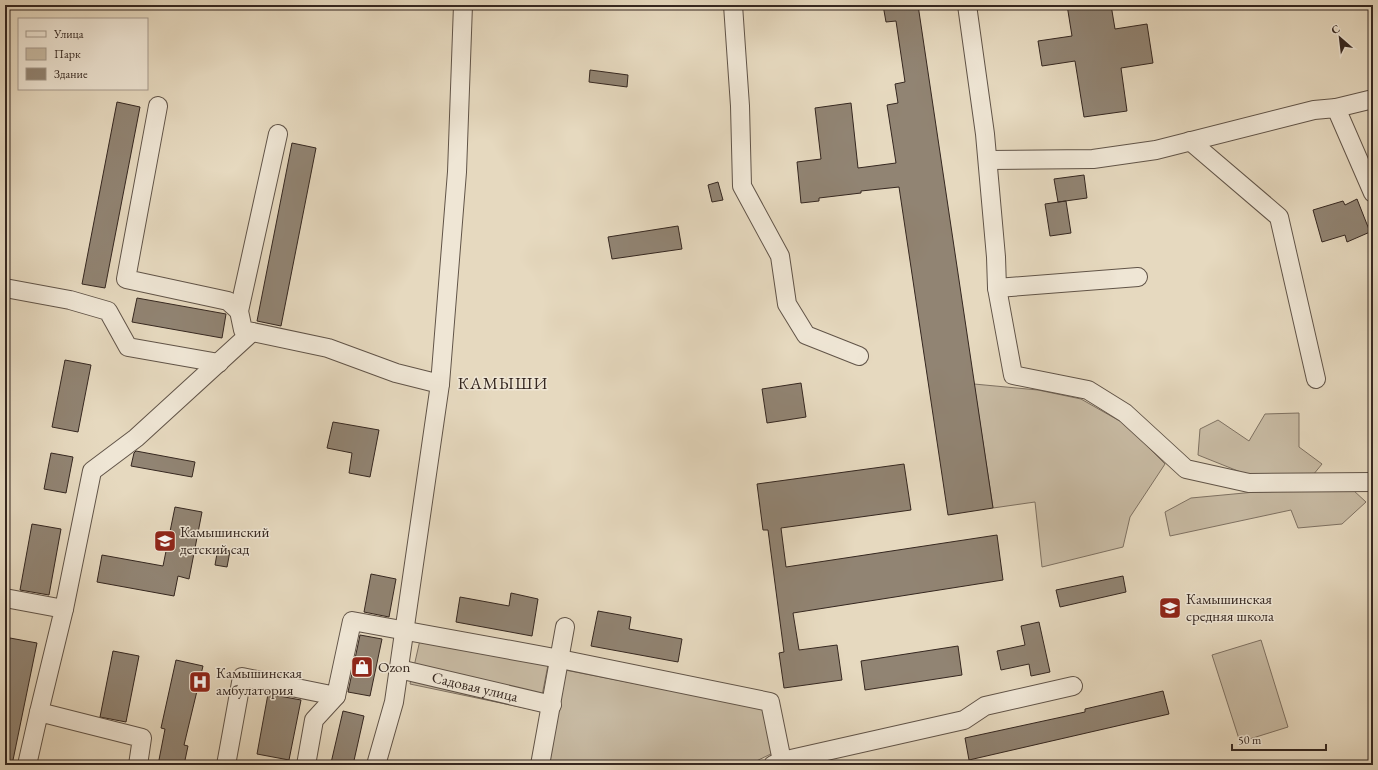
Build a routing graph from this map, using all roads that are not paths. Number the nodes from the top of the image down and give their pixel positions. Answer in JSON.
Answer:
{"nodes":[{"id":1,"x":463,"y":5,"type":"edge"},
{"id":2,"x":733,"y":5,"type":"edge"},
{"id":3,"x":967,"y":5,"type":"edge"},
{"id":4,"x":1373,"y":99,"type":"edge"},
{"id":5,"x":158,"y":106,"type":"dead end"},
{"id":6,"x":1336,"y":108,"type":"junction"},
{"id":7,"x":278,"y":134,"type":"dead end"},
{"id":8,"x":1190,"y":141,"type":"junction"},
{"id":9,"x":988,"y":160,"type":"junction"},
{"id":10,"x":1373,"y":193,"type":"edge"},
{"id":11,"x":1138,"y":278,"type":"dead end"},
{"id":12,"x":5,"y":288,"type":"edge"},
{"id":13,"x":997,"y":288,"type":"junction"},
{"id":14,"x":239,"y":311,"type":"junction"},
{"id":15,"x":252,"y":332,"type":"junction"},
{"id":16,"x":859,"y":356,"type":"dead end"},
{"id":17,"x":219,"y":363,"type":"junction"},
{"id":18,"x":1316,"y":379,"type":"dead end"},
{"id":19,"x":440,"y":384,"type":"junction"},
{"id":20,"x":1373,"y":482,"type":"edge"},
{"id":21,"x":5,"y":598,"type":"edge"},
{"id":22,"x":64,"y":609,"type":"junction"},
{"id":23,"x":565,"y":626,"type":"dead end"},
{"id":24,"x":404,"y":630,"type":"junction"},
{"id":25,"x":560,"y":660,"type":"junction"},
{"id":26,"x":399,"y":669,"type":"junction"},
{"id":27,"x":1073,"y":686,"type":"dead end"},
{"id":28,"x":336,"y":696,"type":"junction"},
{"id":29,"x":552,"y":705,"type":"junction"},
{"id":30,"x":38,"y":712,"type":"junction"},
{"id":31,"x":777,"y":763,"type":"edge"},
{"id":32,"x":27,"y":765,"type":"edge"},
{"id":33,"x":138,"y":765,"type":"edge"},
{"id":34,"x":226,"y":765,"type":"edge"},
{"id":35,"x":306,"y":765,"type":"edge"},
{"id":36,"x":376,"y":765,"type":"edge"},
{"id":37,"x":540,"y":765,"type":"edge"}],
"edges":[{"from":1,"to":19,"type":"street"},
{"from":2,"to":16,"type":"street"},
{"from":3,"to":9,"type":"street"},
{"from":4,"to":6,"type":"street"},
{"from":5,"to":14,"type":"street"},
{"from":6,"to":8,"type":"street"},
{"from":6,"to":10,"type":"street"},
{"from":7,"to":14,"type":"street"},
{"from":8,"to":9,"type":"street"},
{"from":8,"to":18,"type":"street"},
{"from":9,"to":13,"type":"street"},
{"from":11,"to":13,"type":"street"},
{"from":12,"to":17,"type":"street"},
{"from":13,"to":20,"type":"street"},
{"from":14,"to":15,"type":"street"},
{"from":15,"to":17,"type":"street"},
{"from":15,"to":19,"type":"street"},
{"from":17,"to":22,"type":"street"},
{"from":19,"to":24,"type":"street"},
{"from":21,"to":22,"type":"street"},
{"from":22,"to":30,"type":"street"},
{"from":23,"to":25,"type":"street"},
{"from":24,"to":25,"type":"street"},
{"from":24,"to":26,"type":"street"},
{"from":24,"to":28,"type":"street"},
{"from":25,"to":29,"type":"street"},
{"from":25,"to":31,"type":"street"},
{"from":26,"to":29,"type":"street","name":"Садовая улица"},
{"from":26,"to":36,"type":"street"},
{"from":27,"to":31,"type":"street"},
{"from":28,"to":34,"type":"street"},
{"from":28,"to":35,"type":"street"},
{"from":29,"to":37,"type":"street"},
{"from":30,"to":32,"type":"street"},
{"from":30,"to":33,"type":"street"}]}
